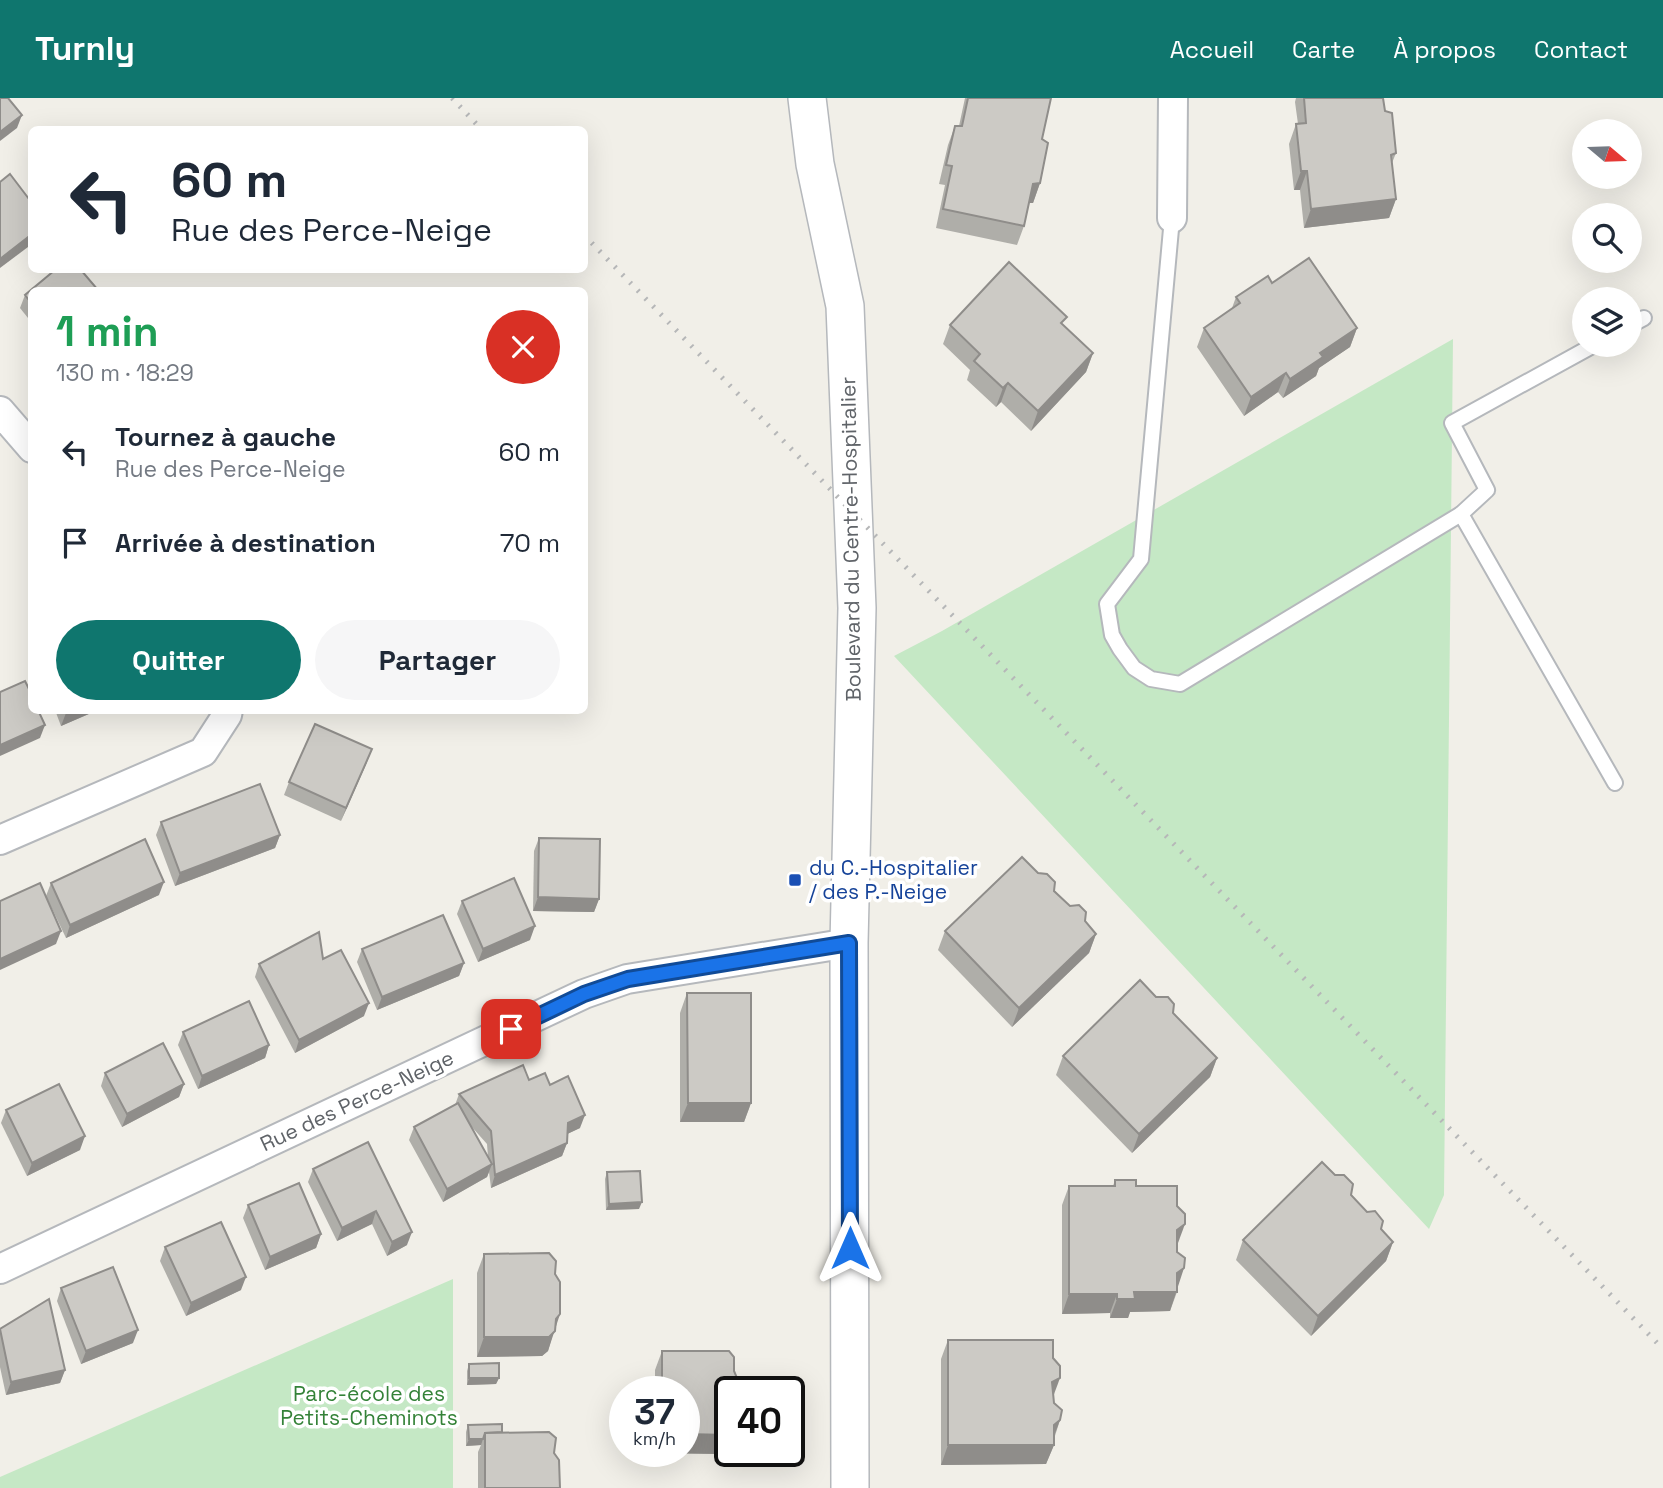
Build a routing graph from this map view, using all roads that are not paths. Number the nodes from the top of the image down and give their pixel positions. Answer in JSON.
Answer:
{"nodes":[{"id":1,"x":807,"y":98,"type":"edge"},
{"id":2,"x":1173,"y":98,"type":"edge"},
{"id":3,"x":1172,"y":218,"type":"joint"},
{"id":4,"x":1572,"y":357,"type":"edge"},
{"id":5,"x":1,"y":414,"type":"edge"},
{"id":6,"x":28,"y":444,"type":"edge"},
{"id":7,"x":1461,"y":514,"type":"junction"},
{"id":8,"x":228,"y":714,"type":"edge"},
{"id":9,"x":1615,"y":783,"type":"dead end"},
{"id":10,"x":0,"y":840,"type":"edge"},
{"id":11,"x":849,"y":943,"type":"junction"},
{"id":12,"x":0,"y":1269,"type":"edge"},
{"id":13,"x":850,"y":1488,"type":"edge"}],
"edges":[{"from":1,"to":11,"type":"street","name":"Boulevard du Centre-Hospitalier"},
{"from":2,"to":3,"type":"street"},
{"from":3,"to":7,"type":"lane"},
{"from":4,"to":7,"type":"lane"},
{"from":5,"to":6,"type":"street"},
{"from":7,"to":9,"type":"lane"},
{"from":8,"to":10,"type":"street"},
{"from":11,"to":12,"type":"street","name":"Rue des Perce-Neige"},
{"from":11,"to":13,"type":"street","name":"Boulevard du Centre-Hospitalier"}]}
